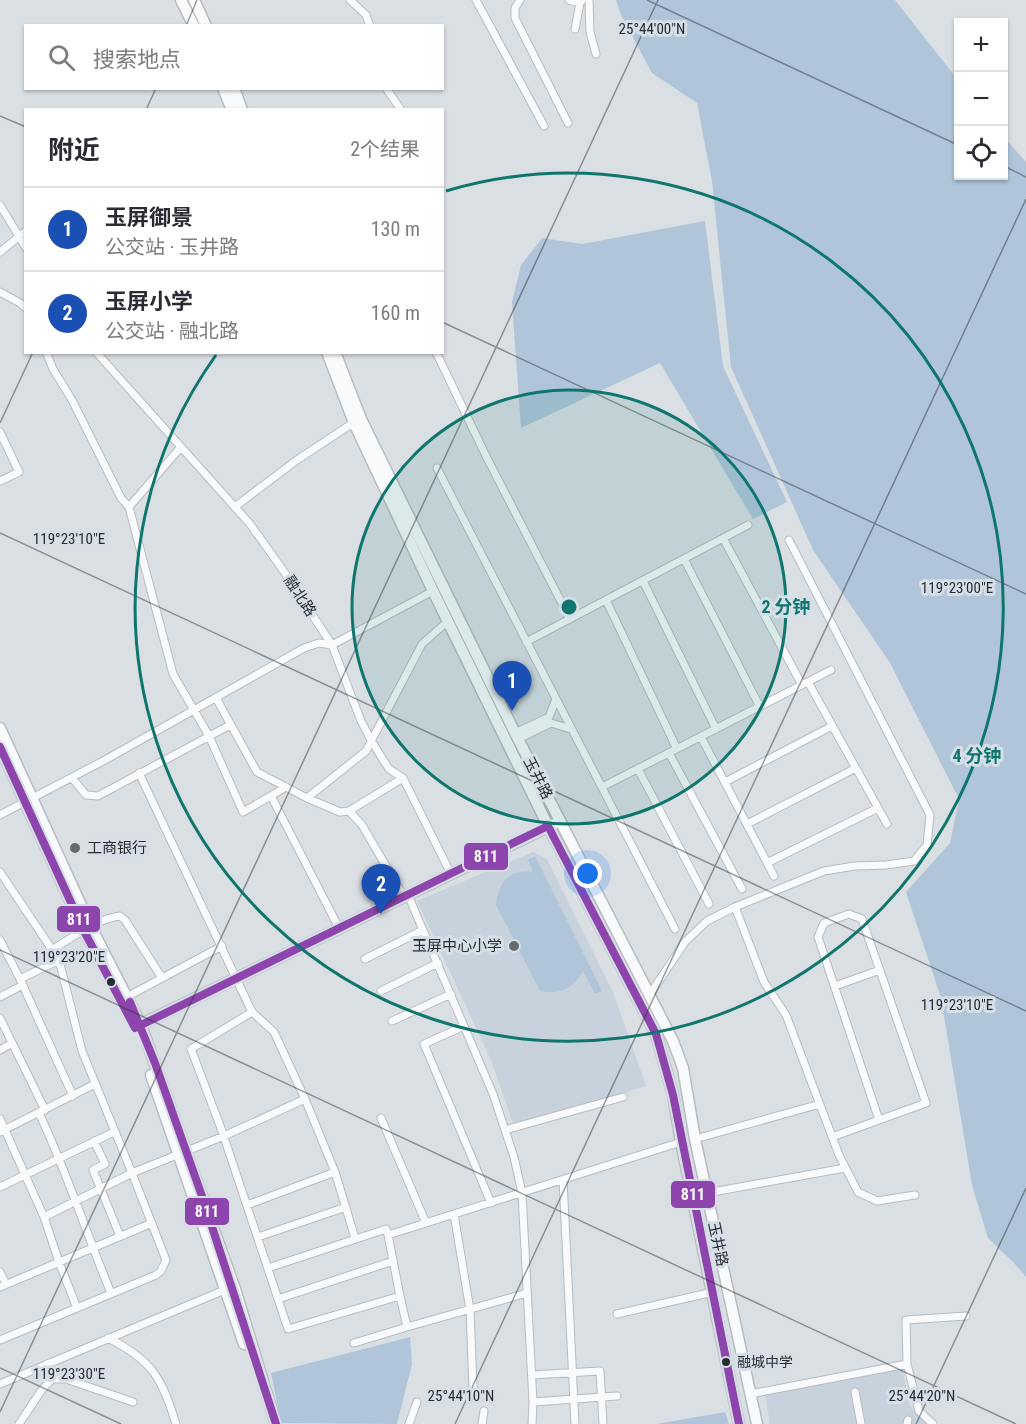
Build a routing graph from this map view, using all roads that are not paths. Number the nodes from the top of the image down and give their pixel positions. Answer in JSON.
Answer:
{"nodes":[{"id":1,"x":181,"y":0,"type":"edge"},
{"id":2,"x":194,"y":0,"type":"edge"},
{"id":3,"x":350,"y":0,"type":"edge"},
{"id":4,"x":476,"y":0,"type":"edge"},
{"id":5,"x":520,"y":0,"type":"edge"},
{"id":6,"x":569,"y":0,"type":"edge"},
{"id":7,"x":589,"y":0,"type":"edge"},
{"id":8,"x":581,"y":2,"type":"edge"},
{"id":9,"x":193,"y":24,"type":"edge"},
{"id":10,"x":205,"y":24,"type":"edge"},
{"id":11,"x":369,"y":24,"type":"edge"},
{"id":12,"x":576,"y":29,"type":"dead end"},
{"id":13,"x":596,"y":54,"type":"dead end"},
{"id":14,"x":224,"y":90,"type":"edge"},
{"id":15,"x":235,"y":90,"type":"edge"},
{"id":16,"x":387,"y":90,"type":"edge"},
{"id":17,"x":228,"y":108,"type":"edge"},
{"id":18,"x":241,"y":108,"type":"edge"},
{"id":19,"x":400,"y":108,"type":"edge"},
{"id":20,"x":568,"y":123,"type":"dead end"},
{"id":21,"x":544,"y":126,"type":"dead end"},
{"id":22,"x":0,"y":205,"type":"edge"},
{"id":23,"x":24,"y":233,"type":"edge"},
{"id":24,"x":19,"y":237,"type":"junction"},
{"id":25,"x":24,"y":245,"type":"edge"},
{"id":26,"x":0,"y":252,"type":"edge"},
{"id":27,"x":0,"y":291,"type":"edge"},
{"id":28,"x":24,"y":307,"type":"edge"},
{"id":29,"x":47,"y":354,"type":"edge"},
{"id":30,"x":98,"y":354,"type":"edge"},
{"id":31,"x":328,"y":354,"type":"edge"},
{"id":32,"x":336,"y":354,"type":"edge"},
{"id":33,"x":437,"y":354,"type":"edge"},
{"id":34,"x":357,"y":421,"type":"junction"},
{"id":35,"x":0,"y":432,"type":"edge"},
{"id":36,"x":180,"y":448,"type":"junction"},
{"id":37,"x":437,"y":468,"type":"dead end"},
{"id":38,"x":0,"y":481,"type":"edge"},
{"id":39,"x":236,"y":506,"type":"junction"},
{"id":40,"x":129,"y":507,"type":"junction"},
{"id":41,"x":748,"y":525,"type":"dead end"},
{"id":42,"x":723,"y":538,"type":"junction"},
{"id":43,"x":789,"y":540,"type":"dead end"},
{"id":44,"x":684,"y":559,"type":"junction"},
{"id":45,"x":643,"y":580,"type":"junction"},
{"id":46,"x":433,"y":591,"type":"junction"},
{"id":47,"x":606,"y":600,"type":"junction"},
{"id":48,"x":570,"y":619,"type":"junction"},
{"id":49,"x":448,"y":621,"type":"junction"},
{"id":50,"x":526,"y":642,"type":"junction"},
{"id":51,"x":332,"y":645,"type":"junction"},
{"id":52,"x":831,"y":670,"type":"dead end"},
{"id":53,"x":805,"y":683,"type":"junction"},
{"id":54,"x":216,"y":698,"type":"junction"},
{"id":55,"x":556,"y":699,"type":"junction"},
{"id":56,"x":759,"y":707,"type":"junction"},
{"id":57,"x":195,"y":711,"type":"junction"},
{"id":58,"x":230,"y":725,"type":"junction"},
{"id":59,"x":832,"y":726,"type":"junction"},
{"id":60,"x":0,"y":728,"type":"edge"},
{"id":61,"x":571,"y":729,"type":"junction"},
{"id":62,"x":716,"y":729,"type":"junction"},
{"id":63,"x":209,"y":736,"type":"junction"},
{"id":64,"x":516,"y":736,"type":"junction"},
{"id":65,"x":701,"y":737,"type":"junction"},
{"id":66,"x":372,"y":742,"type":"junction"},
{"id":67,"x":0,"y":747,"type":"edge"},
{"id":68,"x":677,"y":749,"type":"junction"},
{"id":69,"x":669,"y":753,"type":"junction"},
{"id":70,"x":856,"y":768,"type":"junction"},
{"id":71,"x":638,"y":769,"type":"junction"},
{"id":72,"x":140,"y":773,"type":"junction"},
{"id":73,"x":72,"y":778,"type":"junction"},
{"id":74,"x":403,"y":778,"type":"junction"},
{"id":75,"x":725,"y":782,"type":"junction"},
{"id":76,"x":286,"y":787,"type":"junction"},
{"id":77,"x":602,"y":787,"type":"junction"},
{"id":78,"x":271,"y":795,"type":"junction"},
{"id":79,"x":307,"y":798,"type":"junction"},
{"id":80,"x":29,"y":800,"type":"junction"},
{"id":81,"x":878,"y":808,"type":"junction"},
{"id":82,"x":349,"y":811,"type":"junction"},
{"id":83,"x":0,"y":815,"type":"edge"},
{"id":84,"x":560,"y":821,"type":"junction"},
{"id":85,"x":747,"y":824,"type":"junction"},
{"id":86,"x":887,"y":824,"type":"dead end"},
{"id":87,"x":548,"y":826,"type":"junction"},
{"id":88,"x":767,"y":863,"type":"junction"},
{"id":89,"x":0,"y":872,"type":"edge"},
{"id":90,"x":451,"y":874,"type":"junction"},
{"id":91,"x":774,"y":876,"type":"dead end"},
{"id":92,"x":742,"y":889,"type":"dead end"},
{"id":93,"x":406,"y":896,"type":"junction"},
{"id":94,"x":710,"y":904,"type":"dead end"},
{"id":95,"x":735,"y":907,"type":"junction"},
{"id":96,"x":339,"y":928,"type":"junction"},
{"id":97,"x":87,"y":929,"type":"junction"},
{"id":98,"x":675,"y":929,"type":"dead end"},
{"id":99,"x":423,"y":930,"type":"junction"},
{"id":100,"x":0,"y":941,"type":"edge"},
{"id":101,"x":222,"y":946,"type":"junction"},
{"id":102,"x":53,"y":949,"type":"junction"},
{"id":103,"x":365,"y":959,"type":"dead end"},
{"id":104,"x":59,"y":960,"type":"junction"},
{"id":105,"x":438,"y":963,"type":"junction"},
{"id":106,"x":880,"y":970,"type":"junction"},
{"id":107,"x":162,"y":978,"type":"junction"},
{"id":108,"x":237,"y":978,"type":"junction"},
{"id":109,"x":21,"y":982,"type":"junction"},
{"id":110,"x":835,"y":986,"type":"junction"},
{"id":111,"x":381,"y":991,"type":"dead end"},
{"id":112,"x":451,"y":994,"type":"junction"},
{"id":113,"x":650,"y":994,"type":"junction"},
{"id":114,"x":0,"y":997,"type":"edge"},
{"id":115,"x":124,"y":998,"type":"junction"},
{"id":116,"x":252,"y":1012,"type":"junction"},
{"id":117,"x":0,"y":1018,"type":"edge"},
{"id":118,"x":392,"y":1021,"type":"dead end"},
{"id":119,"x":138,"y":1026,"type":"junction"},
{"id":120,"x":464,"y":1026,"type":"junction"},
{"id":121,"x":12,"y":1043,"type":"junction"},
{"id":122,"x":0,"y":1050,"type":"edge"},
{"id":123,"x":95,"y":1084,"type":"junction"},
{"id":124,"x":73,"y":1096,"type":"junction"},
{"id":125,"x":623,"y":1097,"type":"dead end"},
{"id":126,"x":305,"y":1099,"type":"junction"},
{"id":127,"x":819,"y":1104,"type":"junction"},
{"id":128,"x":42,"y":1111,"type":"junction"},
{"id":129,"x":381,"y":1118,"type":"dead end"},
{"id":130,"x":0,"y":1119,"type":"edge"},
{"id":131,"x":879,"y":1120,"type":"junction"},
{"id":132,"x":2,"y":1130,"type":"edge"},
{"id":133,"x":505,"y":1130,"type":"junction"},
{"id":134,"x":114,"y":1132,"type":"junction"},
{"id":135,"x":224,"y":1136,"type":"junction"},
{"id":136,"x":832,"y":1137,"type":"junction"},
{"id":137,"x":695,"y":1139,"type":"junction"},
{"id":138,"x":94,"y":1141,"type":"junction"},
{"id":139,"x":681,"y":1142,"type":"junction"},
{"id":140,"x":183,"y":1152,"type":"junction"},
{"id":141,"x":60,"y":1157,"type":"junction"},
{"id":142,"x":845,"y":1168,"type":"junction"},
{"id":143,"x":335,"y":1172,"type":"junction"},
{"id":144,"x":132,"y":1173,"type":"junction"},
{"id":145,"x":26,"y":1175,"type":"junction"},
{"id":146,"x":563,"y":1180,"type":"junction"},
{"id":147,"x":0,"y":1187,"type":"edge"},
{"id":148,"x":101,"y":1189,"type":"junction"},
{"id":149,"x":522,"y":1193,"type":"junction"},
{"id":150,"x":707,"y":1193,"type":"junction"},
{"id":151,"x":915,"y":1195,"type":"dead end"},
{"id":152,"x":75,"y":1202,"type":"junction"},
{"id":153,"x":491,"y":1203,"type":"junction"},
{"id":154,"x":247,"y":1205,"type":"junction"},
{"id":155,"x":346,"y":1207,"type":"junction"},
{"id":156,"x":454,"y":1214,"type":"junction"},
{"id":157,"x":44,"y":1217,"type":"junction"},
{"id":158,"x":152,"y":1223,"type":"junction"},
{"id":159,"x":426,"y":1223,"type":"junction"},
{"id":160,"x":388,"y":1235,"type":"junction"},
{"id":161,"x":120,"y":1236,"type":"junction"},
{"id":162,"x":258,"y":1237,"type":"junction"},
{"id":163,"x":355,"y":1239,"type":"junction"},
{"id":164,"x":92,"y":1248,"type":"junction"},
{"id":165,"x":393,"y":1261,"type":"junction"},
{"id":166,"x":59,"y":1262,"type":"junction"},
{"id":167,"x":268,"y":1268,"type":"junction"},
{"id":168,"x":0,"y":1272,"type":"edge"},
{"id":169,"x":3,"y":1286,"type":"edge"},
{"id":170,"x":226,"y":1289,"type":"junction"},
{"id":171,"x":713,"y":1292,"type":"junction"},
{"id":172,"x":111,"y":1293,"type":"junction"},
{"id":173,"x":528,"y":1293,"type":"junction"},
{"id":174,"x":400,"y":1296,"type":"junction"},
{"id":175,"x":278,"y":1299,"type":"junction"},
{"id":176,"x":77,"y":1308,"type":"junction"},
{"id":177,"x":617,"y":1314,"type":"dead end"},
{"id":178,"x":966,"y":1316,"type":"dead end"},
{"id":179,"x":407,"y":1327,"type":"junction"},
{"id":180,"x":108,"y":1338,"type":"junction"},
{"id":181,"x":0,"y":1340,"type":"edge"},
{"id":182,"x":354,"y":1343,"type":"dead end"},
{"id":183,"x":49,"y":1363,"type":"junction"},
{"id":184,"x":907,"y":1364,"type":"junction"},
{"id":185,"x":572,"y":1373,"type":"junction"},
{"id":186,"x":532,"y":1375,"type":"junction"},
{"id":187,"x":52,"y":1379,"type":"junction"},
{"id":188,"x":0,"y":1384,"type":"edge"},
{"id":189,"x":473,"y":1388,"type":"dead end"},
{"id":190,"x":855,"y":1392,"type":"dead end"},
{"id":191,"x":750,"y":1394,"type":"junction"},
{"id":192,"x":617,"y":1396,"type":"dead end"},
{"id":193,"x":602,"y":1397,"type":"junction"},
{"id":194,"x":574,"y":1399,"type":"junction"},
{"id":195,"x":133,"y":1402,"type":"dead end"},
{"id":196,"x":417,"y":1402,"type":"dead end"},
{"id":197,"x":533,"y":1402,"type":"junction"},
{"id":198,"x":484,"y":1411,"type":"dead end"},
{"id":199,"x":267,"y":1418,"type":"edge"},
{"id":200,"x":20,"y":1424,"type":"edge"},
{"id":201,"x":176,"y":1424,"type":"edge"},
{"id":202,"x":276,"y":1424,"type":"edge"},
{"id":203,"x":410,"y":1424,"type":"edge"},
{"id":204,"x":482,"y":1424,"type":"edge"},
{"id":205,"x":532,"y":1424,"type":"edge"},
{"id":206,"x":575,"y":1424,"type":"edge"},
{"id":207,"x":603,"y":1424,"type":"edge"},
{"id":208,"x":739,"y":1424,"type":"edge"},
{"id":209,"x":757,"y":1424,"type":"edge"},
{"id":210,"x":861,"y":1424,"type":"edge"},
{"id":211,"x":933,"y":1424,"type":"edge"}],
"edges":[{"from":1,"to":9,"type":"street"},
{"from":2,"to":10,"type":"street"},
{"from":3,"to":11,"type":"street"},
{"from":4,"to":21,"type":"street"},
{"from":5,"to":20,"type":"street"},
{"from":6,"to":8,"type":"street"},
{"from":7,"to":13,"type":"street"},
{"from":8,"to":12,"type":"street"},
{"from":14,"to":17,"type":"street"},
{"from":15,"to":18,"type":"street"},
{"from":16,"to":19,"type":"street"},
{"from":22,"to":24,"type":"street"},
{"from":23,"to":24,"type":"street"},
{"from":24,"to":25,"type":"street"},
{"from":24,"to":26,"type":"street"},
{"from":27,"to":28,"type":"street"},
{"from":29,"to":40,"type":"street"},
{"from":30,"to":36,"type":"street","name":"融北路"},
{"from":31,"to":34,"type":"street","name":"玉井路"},
{"from":32,"to":34,"type":"street","name":"玉井路"},
{"from":33,"to":48,"type":"street"},
{"from":34,"to":39,"type":"street"},
{"from":34,"to":46,"type":"street","name":"玉井路"},
{"from":34,"to":64,"type":"street","name":"玉井路"},
{"from":35,"to":38,"type":"street"},
{"from":36,"to":39,"type":"street","name":"融北路"},
{"from":36,"to":40,"type":"street"},
{"from":37,"to":50,"type":"street"},
{"from":39,"to":51,"type":"street","name":"融北路"},
{"from":40,"to":57,"type":"street"},
{"from":41,"to":42,"type":"street"},
{"from":42,"to":44,"type":"street"},
{"from":42,"to":53,"type":"street"},
{"from":43,"to":95,"type":"street"},
{"from":44,"to":45,"type":"street"},
{"from":44,"to":56,"type":"street"},
{"from":45,"to":47,"type":"street"},
{"from":45,"to":62,"type":"street"},
{"from":46,"to":49,"type":"street","name":"玉井路"},
{"from":46,"to":51,"type":"street"},
{"from":47,"to":48,"type":"street"},
{"from":47,"to":68,"type":"street"},
{"from":48,"to":50,"type":"street"},
{"from":49,"to":66,"type":"street"},
{"from":49,"to":87,"type":"street","name":"玉井路"},
{"from":50,"to":55,"type":"street"},
{"from":51,"to":54,"type":"street"},
{"from":51,"to":66,"type":"street","name":"融北路"},
{"from":52,"to":53,"type":"street"},
{"from":53,"to":56,"type":"street"},
{"from":53,"to":59,"type":"street"},
{"from":54,"to":57,"type":"street"},
{"from":54,"to":58,"type":"street"},
{"from":55,"to":61,"type":"street"},
{"from":55,"to":64,"type":"street"},
{"from":56,"to":62,"type":"street"},
{"from":57,"to":63,"type":"street"},
{"from":57,"to":73,"type":"street"},
{"from":58,"to":63,"type":"street"},
{"from":58,"to":76,"type":"street"},
{"from":59,"to":70,"type":"street"},
{"from":59,"to":75,"type":"street"},
{"from":60,"to":80,"type":"street"},
{"from":61,"to":64,"type":"street"},
{"from":61,"to":77,"type":"street"},
{"from":62,"to":65,"type":"street"},
{"from":63,"to":72,"type":"street"},
{"from":63,"to":78,"type":"street"},
{"from":64,"to":84,"type":"street","name":"玉井路"},
{"from":65,"to":68,"type":"street"},
{"from":65,"to":75,"type":"street"},
{"from":66,"to":74,"type":"street","name":"融北路"},
{"from":66,"to":79,"type":"street"},
{"from":67,"to":80,"type":"street"},
{"from":68,"to":69,"type":"street"},
{"from":69,"to":71,"type":"street"},
{"from":69,"to":92,"type":"street"},
{"from":70,"to":81,"type":"street"},
{"from":70,"to":85,"type":"street"},
{"from":71,"to":77,"type":"street"},
{"from":71,"to":94,"type":"street"},
{"from":72,"to":73,"type":"street"},
{"from":72,"to":101,"type":"street"},
{"from":73,"to":80,"type":"street"},
{"from":74,"to":82,"type":"street"},
{"from":74,"to":90,"type":"street","name":"融北路"},
{"from":75,"to":85,"type":"street"},
{"from":76,"to":78,"type":"street"},
{"from":76,"to":79,"type":"street"},
{"from":77,"to":98,"type":"street"},
{"from":78,"to":96,"type":"street"},
{"from":79,"to":82,"type":"street"},
{"from":80,"to":83,"type":"street"},
{"from":80,"to":97,"type":"street"},
{"from":81,"to":86,"type":"street"},
{"from":81,"to":88,"type":"street"},
{"from":82,"to":93,"type":"street"},
{"from":84,"to":87,"type":"street"},
{"from":84,"to":113,"type":"street","name":"玉井路"},
{"from":85,"to":88,"type":"street"},
{"from":87,"to":90,"type":"street"},
{"from":87,"to":139,"type":"street","name":"玉井路"},
{"from":88,"to":91,"type":"street"},
{"from":89,"to":102,"type":"street"},
{"from":90,"to":93,"type":"street"},
{"from":93,"to":96,"type":"street"},
{"from":93,"to":99,"type":"street"},
{"from":95,"to":113,"type":"street"},
{"from":95,"to":127,"type":"street"},
{"from":96,"to":108,"type":"street"},
{"from":97,"to":102,"type":"street"},
{"from":97,"to":107,"type":"street"},
{"from":97,"to":115,"type":"street"},
{"from":99,"to":103,"type":"street"},
{"from":99,"to":105,"type":"street"},
{"from":100,"to":109,"type":"street"},
{"from":101,"to":107,"type":"street"},
{"from":101,"to":108,"type":"street"},
{"from":102,"to":104,"type":"street"},
{"from":104,"to":109,"type":"street"},
{"from":104,"to":123,"type":"street"},
{"from":105,"to":111,"type":"street"},
{"from":105,"to":112,"type":"street"},
{"from":106,"to":110,"type":"street"},
{"from":106,"to":110,"type":"street"},
{"from":106,"to":131,"type":"street"},
{"from":107,"to":115,"type":"street"},
{"from":108,"to":116,"type":"street"},
{"from":108,"to":119,"type":"street"},
{"from":109,"to":114,"type":"street"},
{"from":109,"to":124,"type":"street"},
{"from":110,"to":131,"type":"street"},
{"from":112,"to":118,"type":"street"},
{"from":112,"to":120,"type":"street"},
{"from":113,"to":137,"type":"street","name":"玉井路"},
{"from":115,"to":119,"type":"street"},
{"from":116,"to":126,"type":"street"},
{"from":116,"to":135,"type":"street"},
{"from":117,"to":121,"type":"street"},
{"from":119,"to":140,"type":"street"},
{"from":120,"to":133,"type":"street"},
{"from":120,"to":153,"type":"street"},
{"from":121,"to":122,"type":"street"},
{"from":121,"to":128,"type":"street"},
{"from":123,"to":124,"type":"street"},
{"from":123,"to":134,"type":"street"},
{"from":124,"to":128,"type":"street"},
{"from":125,"to":133,"type":"street"},
{"from":126,"to":135,"type":"street"},
{"from":126,"to":143,"type":"street"},
{"from":127,"to":136,"type":"street"},
{"from":127,"to":137,"type":"street"},
{"from":128,"to":132,"type":"street"},
{"from":128,"to":141,"type":"street"},
{"from":129,"to":159,"type":"street"},
{"from":130,"to":132,"type":"street"},
{"from":131,"to":136,"type":"street"},
{"from":132,"to":145,"type":"street"},
{"from":133,"to":149,"type":"street"},
{"from":134,"to":138,"type":"street"},
{"from":134,"to":144,"type":"street"},
{"from":135,"to":140,"type":"street"},
{"from":135,"to":154,"type":"street"},
{"from":136,"to":142,"type":"street"},
{"from":137,"to":150,"type":"street","name":"玉井路"},
{"from":138,"to":141,"type":"street"},
{"from":138,"to":148,"type":"street"},
{"from":139,"to":146,"type":"street"},
{"from":139,"to":171,"type":"street","name":"玉井路"},
{"from":140,"to":144,"type":"street"},
{"from":140,"to":170,"type":"street"},
{"from":140,"to":202,"type":"street"},
{"from":141,"to":145,"type":"street"},
{"from":141,"to":152,"type":"street"},
{"from":142,"to":150,"type":"street"},
{"from":142,"to":151,"type":"street"},
{"from":143,"to":154,"type":"street"},
{"from":143,"to":155,"type":"street"},
{"from":144,"to":148,"type":"street"},
{"from":144,"to":158,"type":"street"},
{"from":145,"to":147,"type":"street"},
{"from":145,"to":157,"type":"street"},
{"from":146,"to":149,"type":"street"},
{"from":146,"to":185,"type":"street"},
{"from":148,"to":152,"type":"street"},
{"from":148,"to":161,"type":"street"},
{"from":149,"to":153,"type":"street"},
{"from":149,"to":173,"type":"street"},
{"from":150,"to":191,"type":"street","name":"玉井路"},
{"from":152,"to":157,"type":"street"},
{"from":152,"to":164,"type":"street"},
{"from":153,"to":156,"type":"street"},
{"from":154,"to":162,"type":"street"},
{"from":155,"to":162,"type":"street"},
{"from":155,"to":163,"type":"street"},
{"from":156,"to":159,"type":"street"},
{"from":156,"to":189,"type":"street"},
{"from":157,"to":166,"type":"street"},
{"from":158,"to":161,"type":"street"},
{"from":158,"to":172,"type":"street"},
{"from":159,"to":160,"type":"street"},
{"from":160,"to":163,"type":"street"},
{"from":160,"to":165,"type":"street"},
{"from":161,"to":164,"type":"street"},
{"from":162,"to":167,"type":"street"},
{"from":163,"to":167,"type":"street"},
{"from":164,"to":166,"type":"street"},
{"from":164,"to":172,"type":"street"},
{"from":165,"to":174,"type":"street"},
{"from":165,"to":175,"type":"street"},
{"from":166,"to":169,"type":"street"},
{"from":166,"to":176,"type":"street"},
{"from":167,"to":175,"type":"street"},
{"from":168,"to":169,"type":"street"},
{"from":170,"to":180,"type":"street"},
{"from":170,"to":199,"type":"street"},
{"from":171,"to":177,"type":"street"},
{"from":171,"to":208,"type":"street","name":"玉井路"},
{"from":172,"to":176,"type":"street"},
{"from":173,"to":179,"type":"street"},
{"from":173,"to":186,"type":"street"},
{"from":174,"to":175,"type":"street"},
{"from":174,"to":179,"type":"street"},
{"from":176,"to":181,"type":"street"},
{"from":178,"to":184,"type":"street"},
{"from":179,"to":182,"type":"street"},
{"from":180,"to":183,"type":"street"},
{"from":180,"to":201,"type":"street"},
{"from":183,"to":187,"type":"street"},
{"from":183,"to":188,"type":"street"},
{"from":184,"to":191,"type":"street"},
{"from":184,"to":211,"type":"street"},
{"from":185,"to":186,"type":"street"},
{"from":185,"to":193,"type":"street"},
{"from":185,"to":194,"type":"street"},
{"from":186,"to":197,"type":"street"},
{"from":187,"to":195,"type":"street"},
{"from":187,"to":200,"type":"street"},
{"from":190,"to":210,"type":"street"},
{"from":191,"to":209,"type":"street","name":"玉井路"},
{"from":192,"to":193,"type":"street"},
{"from":193,"to":194,"type":"street"},
{"from":193,"to":207,"type":"street"},
{"from":194,"to":197,"type":"street"},
{"from":194,"to":206,"type":"street"},
{"from":196,"to":203,"type":"street"},
{"from":197,"to":205,"type":"street"},
{"from":198,"to":204,"type":"street"},
{"from":199,"to":202,"type":"street"}]}
